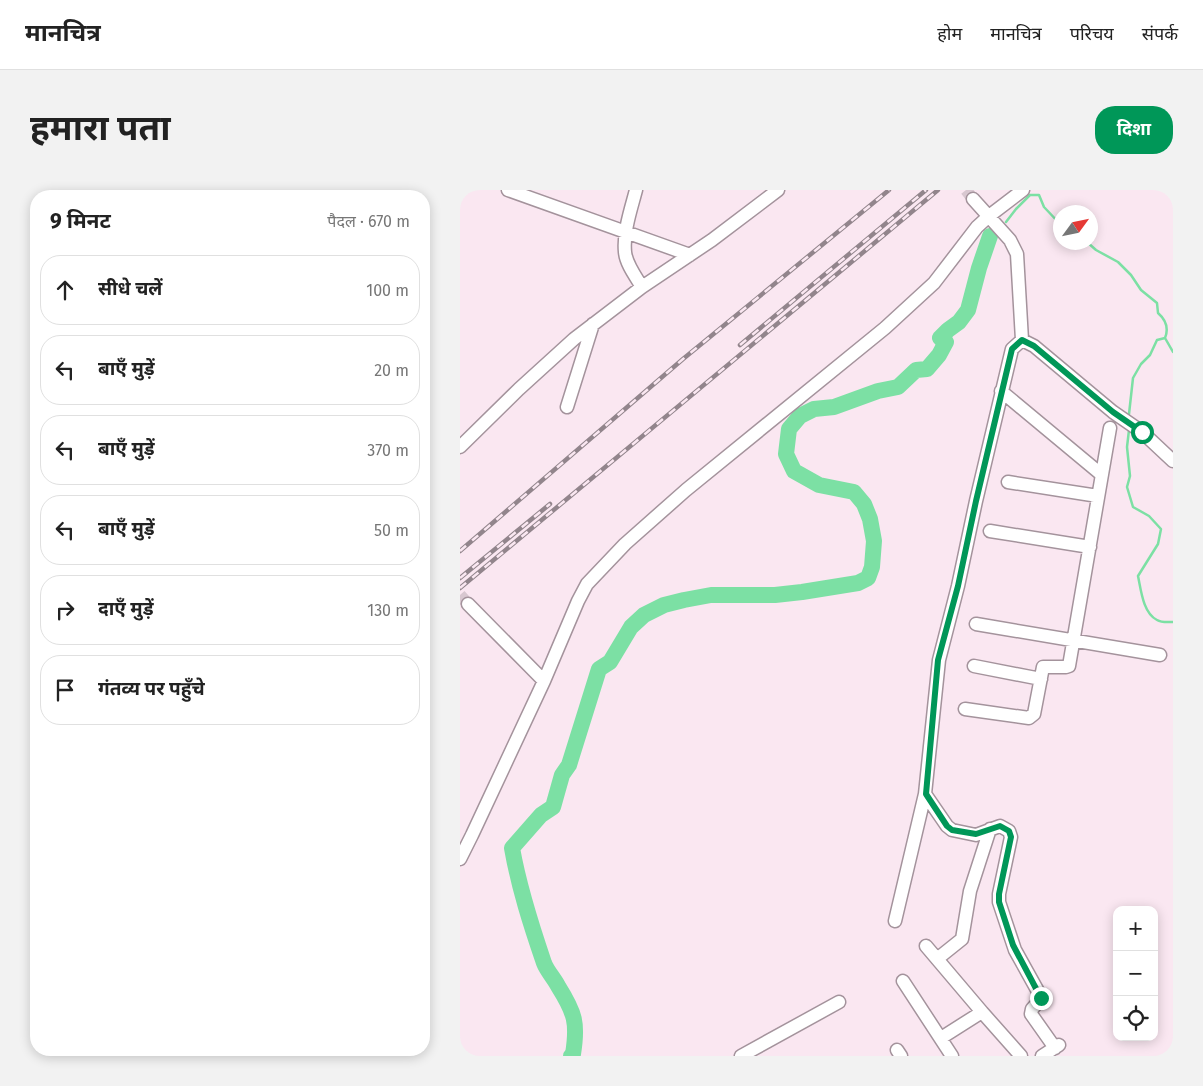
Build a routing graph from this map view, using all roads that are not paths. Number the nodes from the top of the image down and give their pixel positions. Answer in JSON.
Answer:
{"nodes":[{"id":1,"x":508,"y":190,"type":"edge"},
{"id":2,"x":636,"y":190,"type":"edge"},
{"id":3,"x":778,"y":190,"type":"edge"},
{"id":4,"x":1024,"y":190,"type":"edge"},
{"id":5,"x":973,"y":199,"type":"tunnel mouth"},
{"id":6,"x":989,"y":216,"type":"junction"},
{"id":7,"x":626,"y":231,"type":"junction"},
{"id":8,"x":690,"y":255,"type":"junction"},
{"id":9,"x":642,"y":287,"type":"junction"},
{"id":10,"x":594,"y":324,"type":"junction"},
{"id":11,"x":1022,"y":340,"type":"junction"},
{"id":12,"x":1001,"y":391,"type":"junction"},
{"id":13,"x":566,"y":407,"type":"dead end"},
{"id":14,"x":1110,"y":428,"type":"dead end"},
{"id":15,"x":460,"y":447,"type":"edge"},
{"id":16,"x":1173,"y":461,"type":"edge"},
{"id":17,"x":1102,"y":475,"type":"junction"},
{"id":18,"x":1008,"y":482,"type":"dead end"},
{"id":19,"x":1098,"y":496,"type":"junction"},
{"id":20,"x":990,"y":531,"type":"dead end"},
{"id":21,"x":1090,"y":546,"type":"junction"},
{"id":22,"x":468,"y":604,"type":"tunnel mouth"},
{"id":23,"x":976,"y":624,"type":"dead end"},
{"id":24,"x":1074,"y":641,"type":"junction"},
{"id":25,"x":1160,"y":655,"type":"dead end"},
{"id":26,"x":974,"y":666,"type":"dead end"},
{"id":27,"x":1041,"y":679,"type":"junction"},
{"id":28,"x":544,"y":681,"type":"junction"},
{"id":29,"x":965,"y":709,"type":"dead end"},
{"id":30,"x":926,"y":794,"type":"junction"},
{"id":31,"x":990,"y":829,"type":"junction"},
{"id":32,"x":460,"y":859,"type":"edge"},
{"id":33,"x":895,"y":921,"type":"dead end"},
{"id":34,"x":926,"y":946,"type":"dead end"},
{"id":35,"x":937,"y":959,"type":"junction"},
{"id":36,"x":904,"y":982,"type":"dead end"},
{"id":37,"x":839,"y":1002,"type":"dead end"},
{"id":38,"x":982,"y":1012,"type":"junction"},
{"id":39,"x":941,"y":1038,"type":"junction"},
{"id":40,"x":741,"y":1056,"type":"edge"},
{"id":41,"x":952,"y":1056,"type":"edge"},
{"id":42,"x":1020,"y":1056,"type":"edge"},
{"id":43,"x":1042,"y":1056,"type":"edge"}],
"edges":[{"from":1,"to":7,"type":"street"},
{"from":2,"to":7,"type":"street"},
{"from":3,"to":8,"type":"street"},
{"from":4,"to":6,"type":"street"},
{"from":5,"to":6,"type":"street"},
{"from":6,"to":11,"type":"street"},
{"from":6,"to":28,"type":"street"},
{"from":7,"to":8,"type":"street"},
{"from":7,"to":9,"type":"street"},
{"from":8,"to":9,"type":"street"},
{"from":9,"to":10,"type":"street"},
{"from":10,"to":13,"type":"street"},
{"from":10,"to":15,"type":"street"},
{"from":11,"to":12,"type":"street"},
{"from":11,"to":16,"type":"street"},
{"from":12,"to":17,"type":"street"},
{"from":12,"to":30,"type":"street"},
{"from":14,"to":17,"type":"street"},
{"from":17,"to":19,"type":"street"},
{"from":18,"to":19,"type":"street"},
{"from":19,"to":21,"type":"street"},
{"from":20,"to":21,"type":"street"},
{"from":21,"to":24,"type":"street"},
{"from":22,"to":28,"type":"street"},
{"from":23,"to":24,"type":"street"},
{"from":24,"to":25,"type":"street"},
{"from":24,"to":27,"type":"street"},
{"from":26,"to":27,"type":"street"},
{"from":27,"to":29,"type":"street"},
{"from":28,"to":32,"type":"street"},
{"from":30,"to":31,"type":"street"},
{"from":30,"to":33,"type":"street"},
{"from":31,"to":35,"type":"street"},
{"from":31,"to":43,"type":"street"},
{"from":34,"to":35,"type":"street"},
{"from":35,"to":38,"type":"street"},
{"from":36,"to":39,"type":"street"},
{"from":37,"to":40,"type":"street"},
{"from":38,"to":39,"type":"street"},
{"from":38,"to":42,"type":"street"},
{"from":39,"to":41,"type":"street"}]}
